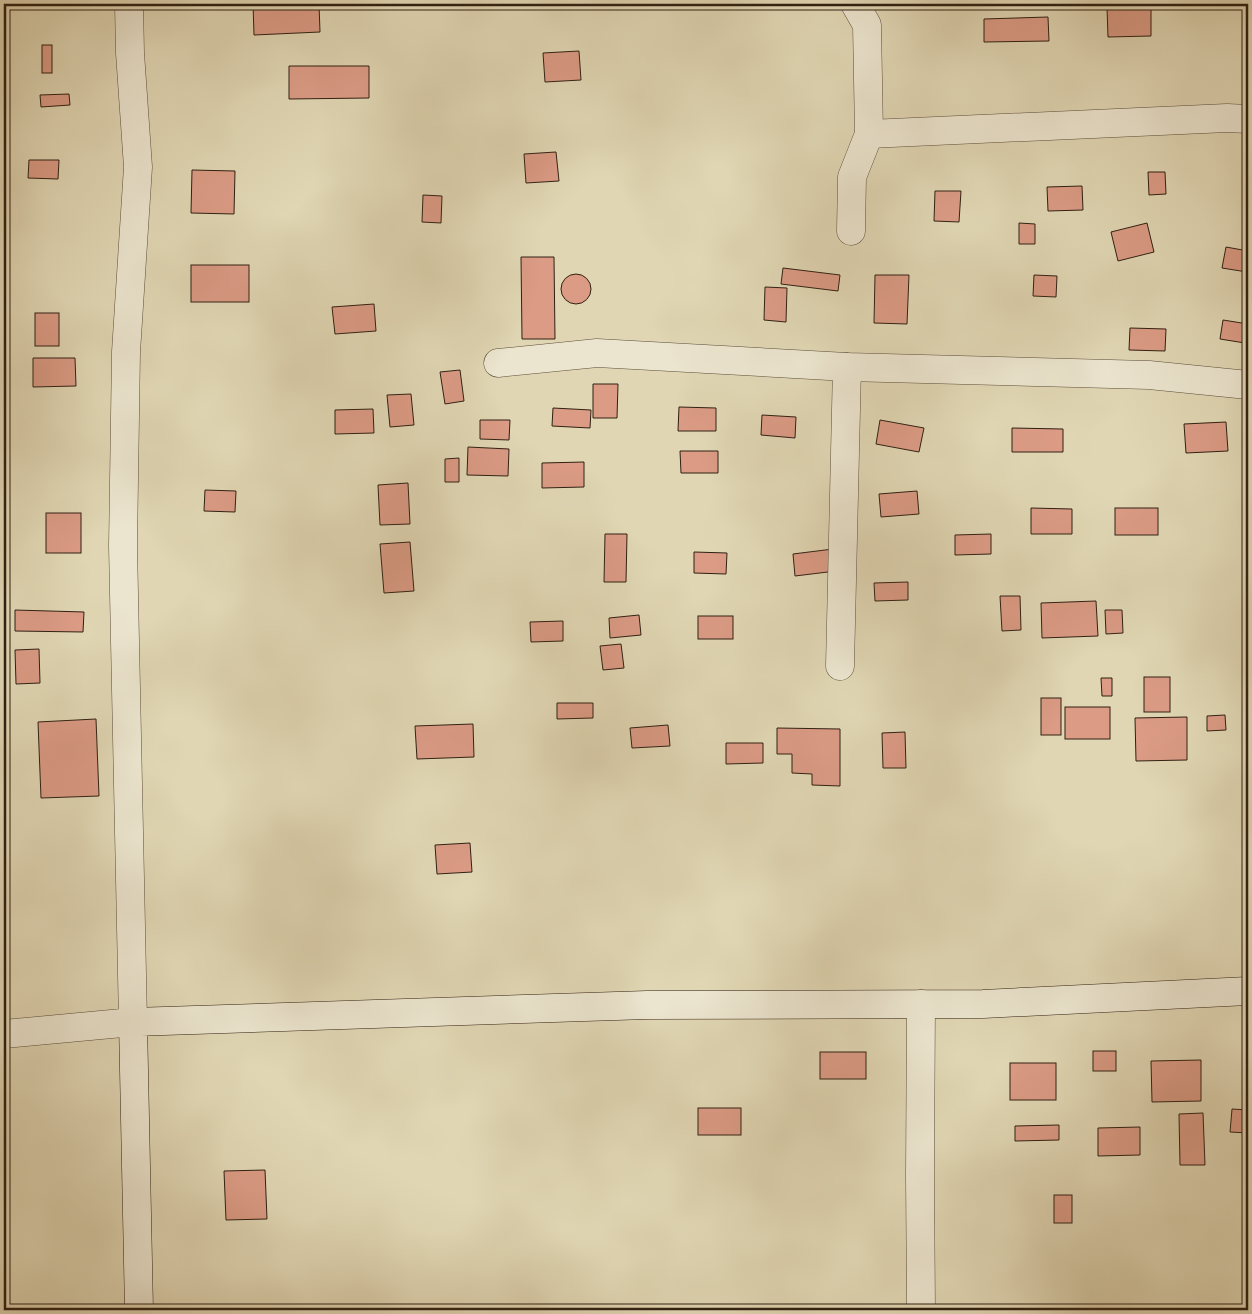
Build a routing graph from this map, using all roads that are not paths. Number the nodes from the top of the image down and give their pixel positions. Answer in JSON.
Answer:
{"nodes":[{"id":1,"x":128,"y":4,"type":"edge"},
{"id":2,"x":855,"y":4,"type":"edge"},
{"id":3,"x":1248,"y":119,"type":"edge"},
{"id":4,"x":869,"y":134,"type":"junction"},
{"id":5,"x":852,"y":231,"type":"dead end"},
{"id":6,"x":498,"y":363,"type":"dead end"},
{"id":7,"x":846,"y":367,"type":"junction"},
{"id":8,"x":1248,"y":385,"type":"edge"},
{"id":9,"x":840,"y":666,"type":"dead end"},
{"id":10,"x":1248,"y":991,"type":"edge"},
{"id":11,"x":921,"y":1004,"type":"junction"},
{"id":12,"x":133,"y":1022,"type":"junction"},
{"id":13,"x":4,"y":1034,"type":"edge"},
{"id":14,"x":139,"y":1310,"type":"edge"},
{"id":15,"x":921,"y":1310,"type":"edge"}],
"edges":[{"from":1,"to":12,"type":"street"},
{"from":2,"to":4,"type":"street"},
{"from":3,"to":4,"type":"street"},
{"from":4,"to":5,"type":"street"},
{"from":6,"to":7,"type":"street"},
{"from":7,"to":8,"type":"street"},
{"from":7,"to":9,"type":"street"},
{"from":10,"to":11,"type":"street"},
{"from":11,"to":12,"type":"street"},
{"from":11,"to":15,"type":"street"},
{"from":12,"to":13,"type":"street"},
{"from":12,"to":14,"type":"street"}]}
